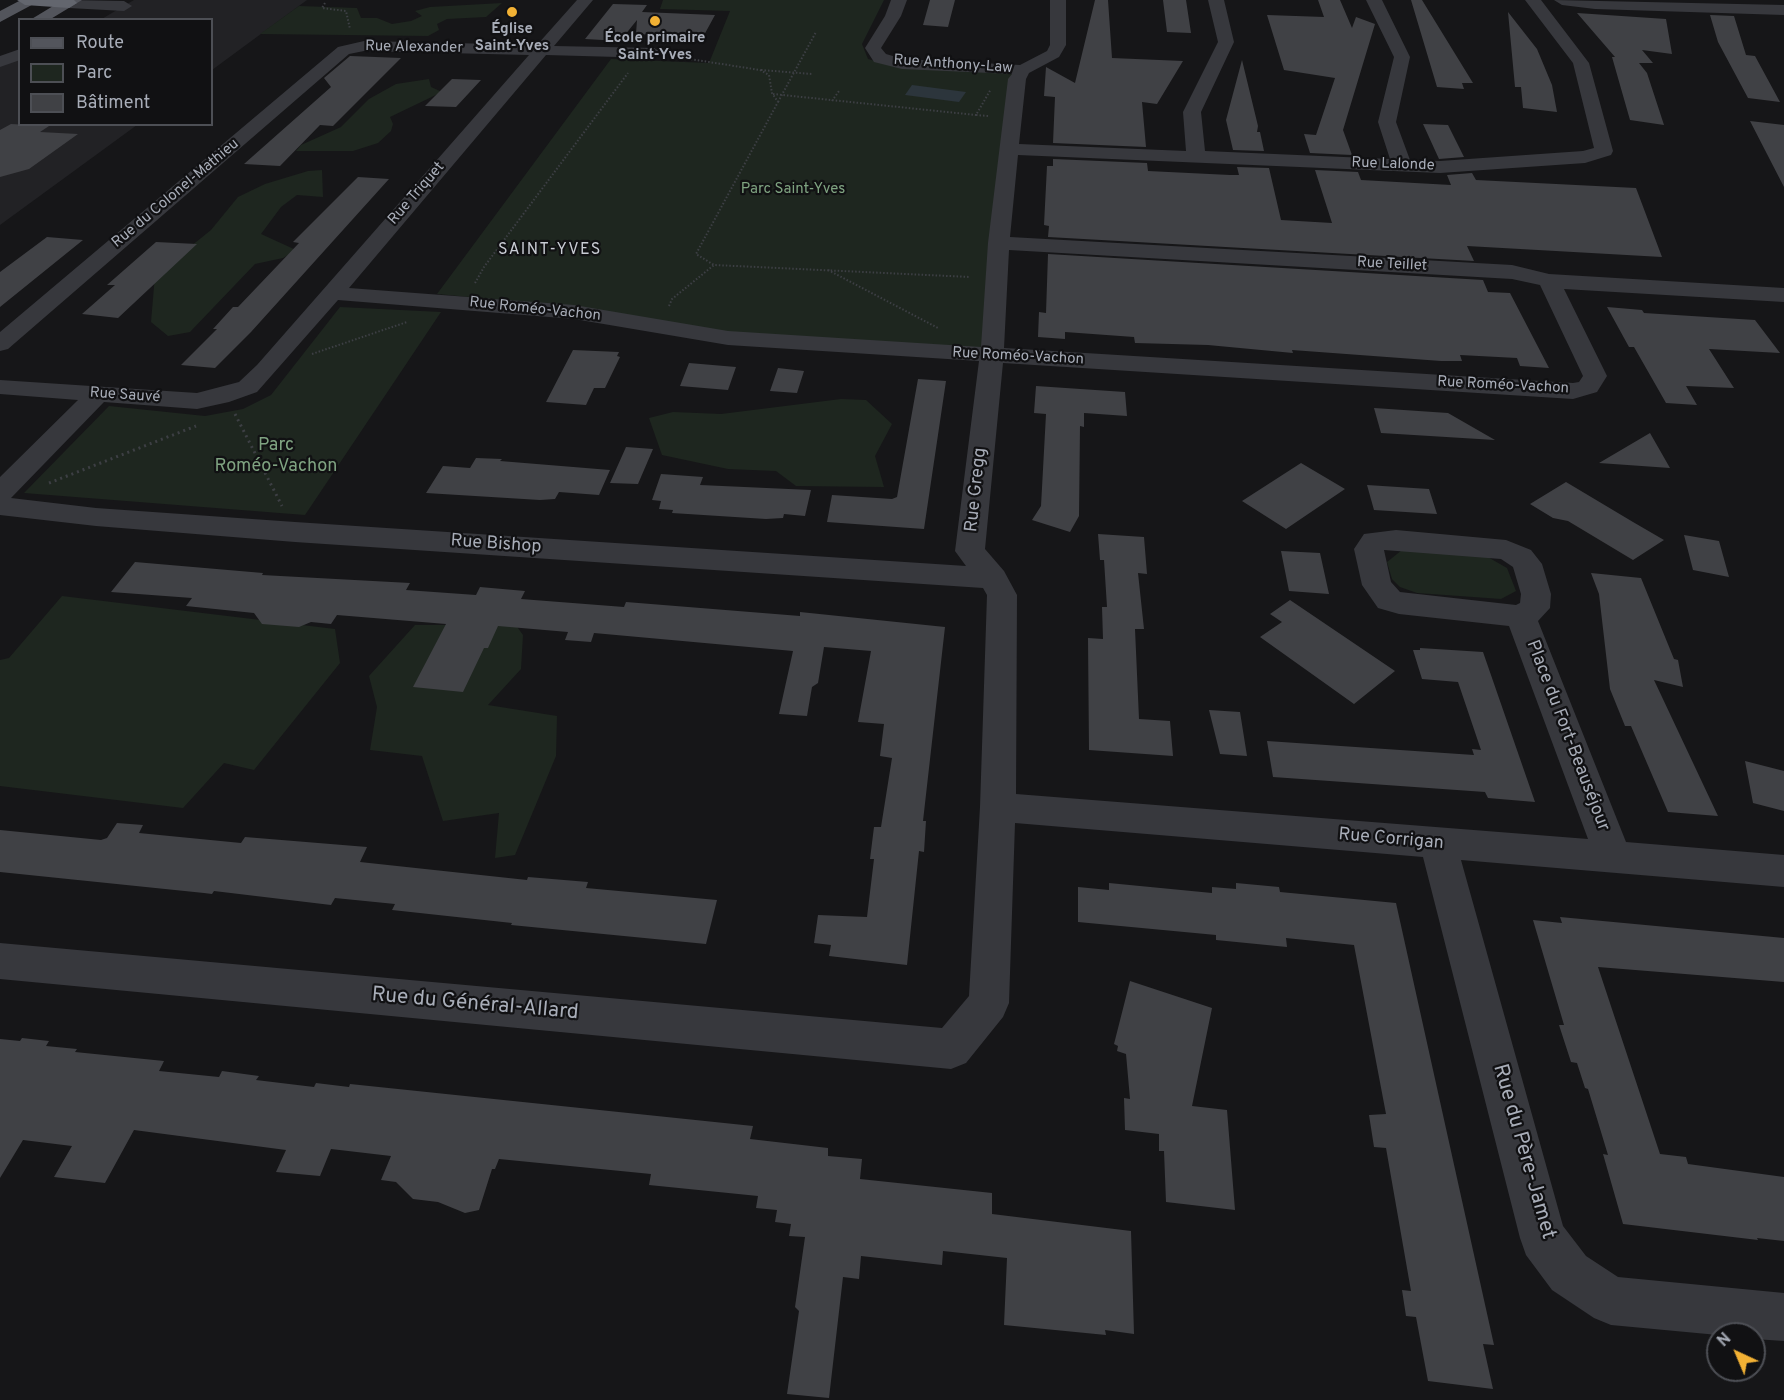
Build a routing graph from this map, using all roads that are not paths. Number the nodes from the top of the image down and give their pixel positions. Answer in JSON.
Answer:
{"nodes":[{"id":1,"x":25,"y":0,"type":"edge"},
{"id":2,"x":33,"y":0,"type":"edge"},
{"id":3,"x":585,"y":0,"type":"edge"},
{"id":4,"x":899,"y":0,"type":"edge"},
{"id":5,"x":1058,"y":0,"type":"edge"},
{"id":6,"x":1216,"y":0,"type":"edge"},
{"id":7,"x":1374,"y":0,"type":"edge"},
{"id":8,"x":1533,"y":0,"type":"edge"},
{"id":9,"x":1562,"y":0,"type":"edge"},
{"id":10,"x":71,"y":2,"type":"edge"},
{"id":11,"x":129,"y":3,"type":"edge"},
{"id":12,"x":1784,"y":10,"type":"edge"},
{"id":13,"x":0,"y":17,"type":"edge"},
{"id":14,"x":41,"y":18,"type":"edge"},
{"id":15,"x":103,"y":18,"type":"edge"},
{"id":16,"x":354,"y":47,"type":"joint"},
{"id":17,"x":539,"y":51,"type":"junction"},
{"id":18,"x":654,"y":53,"type":"road end"},
{"id":19,"x":18,"y":55,"type":"edge"},
{"id":20,"x":0,"y":62,"type":"edge"},
{"id":21,"x":1023,"y":70,"type":"junction"},
{"id":22,"x":1011,"y":149,"type":"junction"},
{"id":23,"x":1196,"y":157,"type":"junction"},
{"id":24,"x":1402,"y":166,"type":"junction"},
{"id":25,"x":999,"y":243,"type":"junction"},
{"id":26,"x":1549,"y":281,"type":"junction"},
{"id":27,"x":332,"y":293,"type":"junction"},
{"id":28,"x":1784,"y":295,"type":"edge"},
{"id":29,"x":0,"y":344,"type":"edge"},
{"id":30,"x":992,"y":356,"type":"junction"},
{"id":31,"x":257,"y":378,"type":"joint"},
{"id":32,"x":0,"y":387,"type":"edge"},
{"id":33,"x":97,"y":395,"type":"junction"},
{"id":34,"x":0,"y":493,"type":"edge"},
{"id":35,"x":0,"y":506,"type":"edge"},
{"id":36,"x":993,"y":578,"type":"junction"},
{"id":37,"x":1521,"y":616,"type":"junction"},
{"id":38,"x":998,"y":807,"type":"junction"},
{"id":39,"x":1438,"y":844,"type":"junction"},
{"id":40,"x":1612,"y":856,"type":"junction"},
{"id":41,"x":1784,"y":871,"type":"edge"},
{"id":42,"x":0,"y":961,"type":"edge"},
{"id":43,"x":951,"y":1049,"type":"joint"},
{"id":44,"x":1784,"y":1317,"type":"edge"}],
"edges":[{"from":1,"to":2,"type":"highway"},
{"from":2,"to":10,"type":"highway"},
{"from":2,"to":13,"type":"main road"},
{"from":3,"to":17,"type":"street","name":"Rue Triquet"},
{"from":4,"to":21,"type":"street","name":"Rue Anthony-Law"},
{"from":5,"to":21,"type":"street"},
{"from":6,"to":23,"type":"street"},
{"from":7,"to":24,"type":"street"},
{"from":8,"to":24,"type":"street","name":"Rue Lalonde"},
{"from":9,"to":12,"type":"street"},
{"from":10,"to":11,"type":"street"},
{"from":10,"to":14,"type":"main road"},
{"from":11,"to":15,"type":"street"},
{"from":16,"to":17,"type":"street","name":"Rue Alexander"},
{"from":16,"to":29,"type":"street","name":"Rue du Colonel-Mathieu"},
{"from":17,"to":18,"type":"street","name":"Rue Alexander"},
{"from":17,"to":27,"type":"street","name":"Rue Triquet"},
{"from":19,"to":20,"type":"street"},
{"from":21,"to":22,"type":"street","name":"Rue Gregg"},
{"from":22,"to":23,"type":"street","name":"Rue Lalonde"},
{"from":22,"to":25,"type":"street","name":"Rue Gregg"},
{"from":23,"to":24,"type":"street","name":"Rue Lalonde"},
{"from":25,"to":26,"type":"street","name":"Rue Teillet"},
{"from":25,"to":30,"type":"street","name":"Rue Gregg"},
{"from":26,"to":28,"type":"street","name":"Rue Teillet"},
{"from":26,"to":30,"type":"street","name":"Rue Roméo-Vachon"},
{"from":27,"to":30,"type":"street","name":"Rue Roméo-Vachon"},
{"from":27,"to":31,"type":"street","name":"Rue Triquet"},
{"from":30,"to":36,"type":"street","name":"Rue Gregg"},
{"from":31,"to":33,"type":"street","name":"Rue Sauvé"},
{"from":32,"to":33,"type":"street","name":"Rue Sauvé"},
{"from":33,"to":34,"type":"street"},
{"from":35,"to":36,"type":"street","name":"Rue Bishop"},
{"from":36,"to":38,"type":"street","name":"Rue Gregg"},
{"from":37,"to":37,"type":"street","name":"Place du Fort-Beauséjour"},
{"from":37,"to":40,"type":"street","name":"Place du Fort-Beauséjour"},
{"from":38,"to":39,"type":"street","name":"Rue Corrigan"},
{"from":38,"to":43,"type":"street","name":"Rue Gregg"},
{"from":39,"to":40,"type":"street","name":"Rue Corrigan"},
{"from":39,"to":44,"type":"street","name":"Rue du Père-Jamet"},
{"from":40,"to":41,"type":"street","name":"Rue Corrigan"},
{"from":42,"to":43,"type":"street","name":"Rue du Général-Allard"}]}
